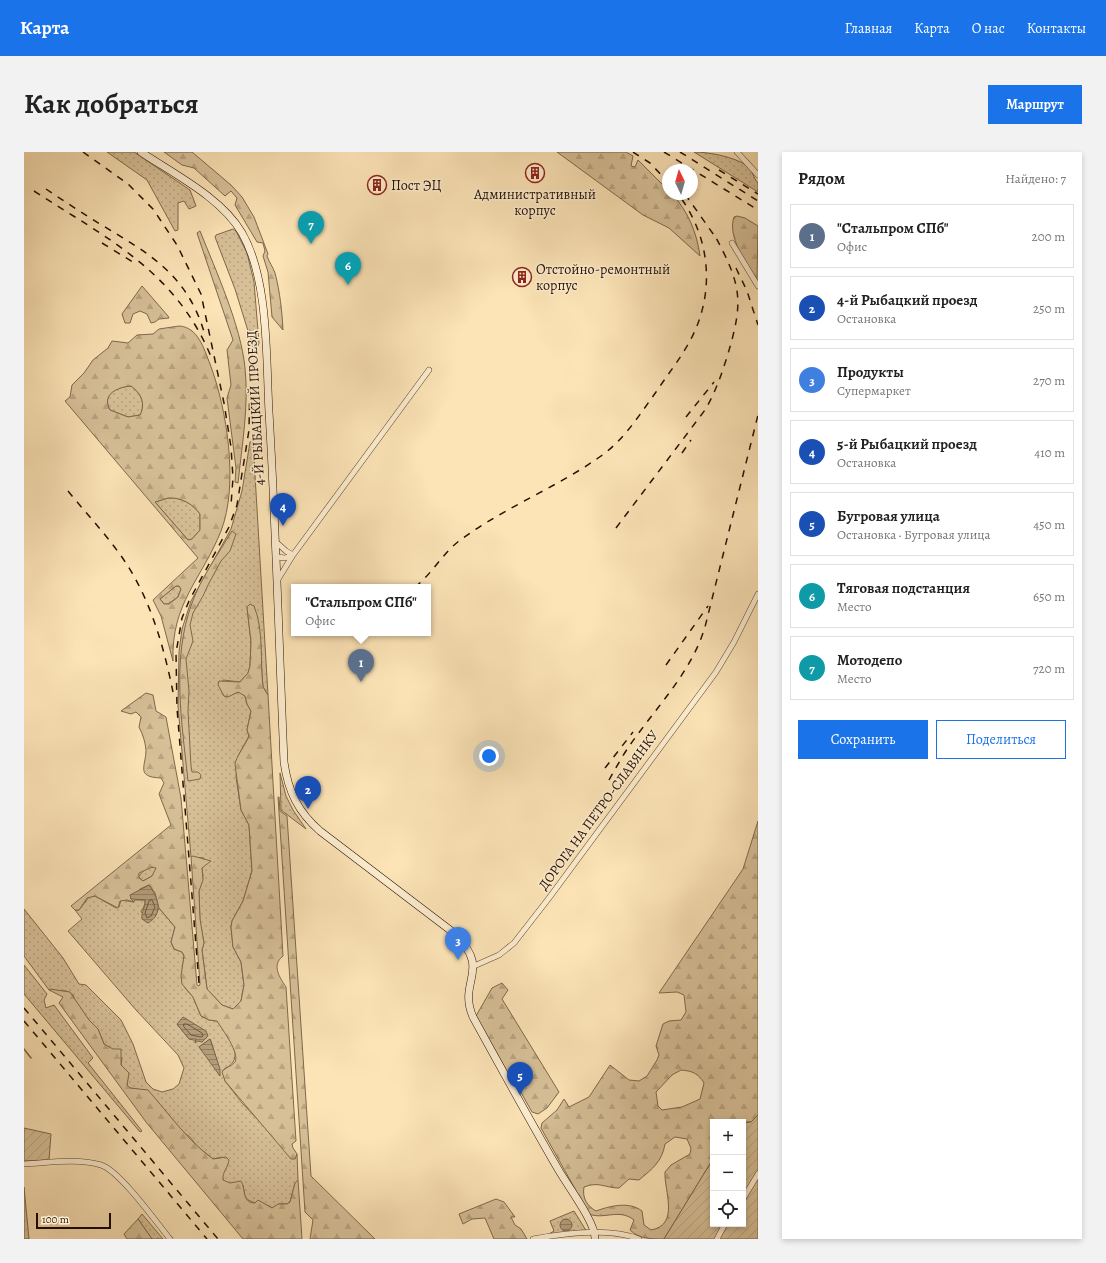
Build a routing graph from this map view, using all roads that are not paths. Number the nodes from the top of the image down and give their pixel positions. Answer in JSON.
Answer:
{"nodes":[{"id":1,"x":141,"y":152,"type":"edge"},
{"id":2,"x":737,"y":152,"type":"edge"},
{"id":3,"x":758,"y":175,"type":"edge"},
{"id":4,"x":732,"y":243,"type":"dead end"},
{"id":5,"x":758,"y":286,"type":"edge"},
{"id":6,"x":429,"y":370,"type":"dead end"},
{"id":7,"x":276,"y":542,"type":"junction"},
{"id":8,"x":293,"y":555,"type":"junction"},
{"id":9,"x":277,"y":557,"type":"junction"},
{"id":10,"x":277,"y":582,"type":"junction"},
{"id":11,"x":758,"y":594,"type":"edge"},
{"id":12,"x":474,"y":966,"type":"junction"},
{"id":13,"x":24,"y":1164,"type":"edge"},
{"id":14,"x":758,"y":1174,"type":"edge"},
{"id":15,"x":746,"y":1194,"type":"edge"},
{"id":16,"x":724,"y":1227,"type":"edge"},
{"id":17,"x":596,"y":1237,"type":"edge"},
{"id":18,"x":170,"y":1239,"type":"edge"},
{"id":19,"x":533,"y":1239,"type":"edge"},
{"id":20,"x":639,"y":1239,"type":"edge"},
{"id":21,"x":718,"y":1239,"type":"edge"}],
"edges":[{"from":1,"to":7,"type":"street","name":"4-Й РЫБАЦКИЙ ПРОЕЗД"},
{"from":2,"to":3,"type":"street"},
{"from":4,"to":5,"type":"street"},
{"from":6,"to":8,"type":"street"},
{"from":7,"to":8,"type":"street"},
{"from":7,"to":9,"type":"street","name":"4-Й РЫБАЦКИЙ ПРОЕЗД"},
{"from":8,"to":9,"type":"street"},
{"from":8,"to":10,"type":"street"},
{"from":9,"to":10,"type":"street","name":"4-Й РЫБАЦКИЙ ПРОЕЗД"},
{"from":10,"to":12,"type":"street","name":"4-Й РЫБАЦКИЙ ПРОЕЗД"},
{"from":11,"to":12,"type":"street","name":"ДОРОГА НА ПЕТРО-СЛАВЯНКУ"},
{"from":12,"to":17,"type":"street"},
{"from":13,"to":18,"type":"street"},
{"from":14,"to":15,"type":"street"},
{"from":16,"to":21,"type":"street"},
{"from":17,"to":19,"type":"street"},
{"from":17,"to":20,"type":"street"}]}
